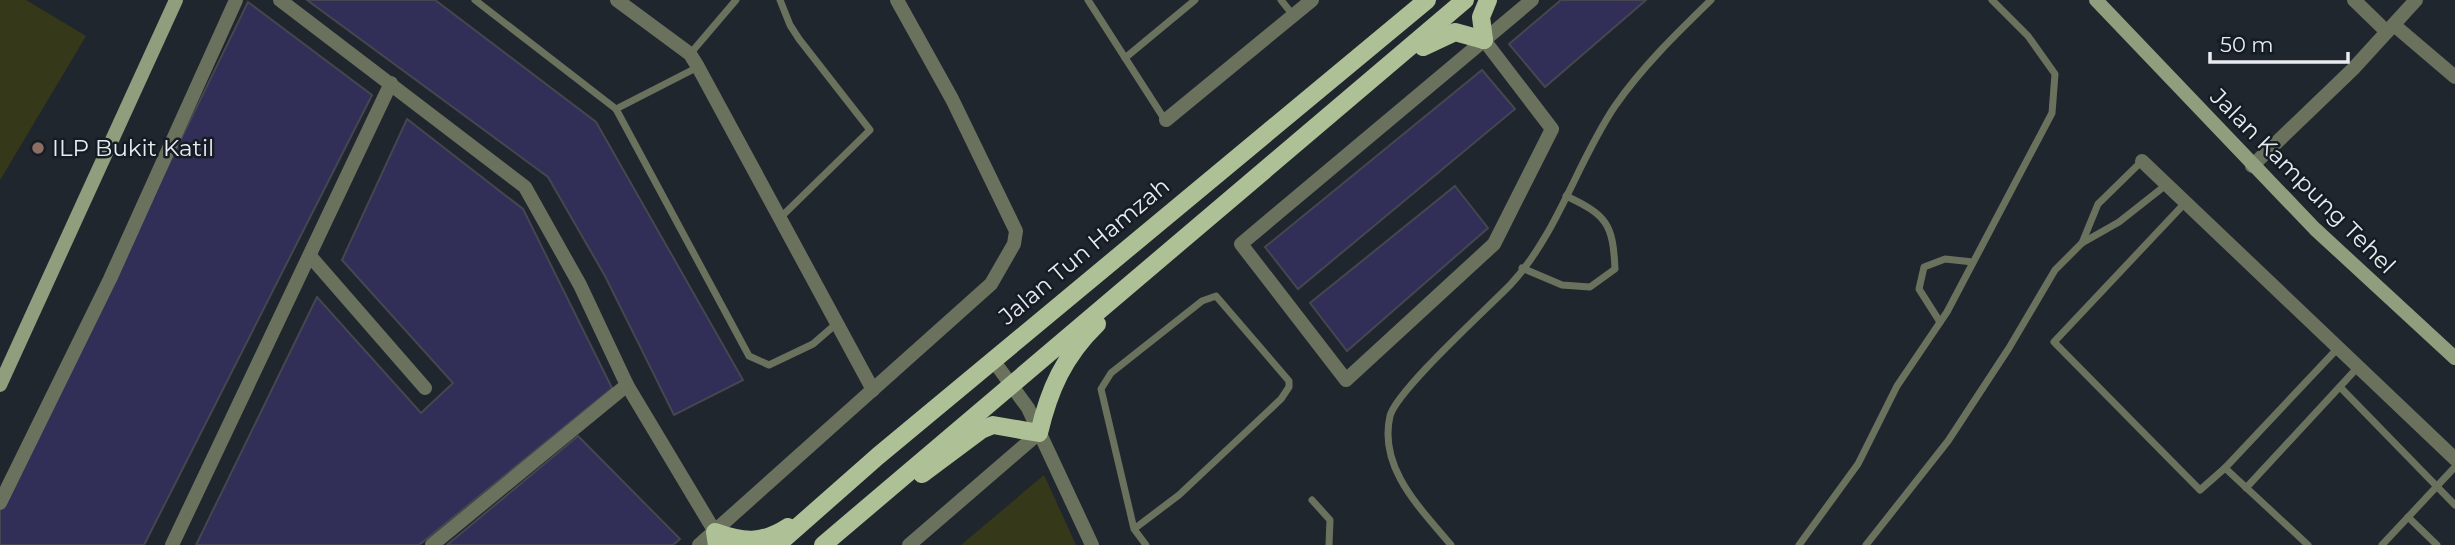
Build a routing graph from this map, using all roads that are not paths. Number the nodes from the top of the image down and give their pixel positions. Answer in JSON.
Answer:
{"nodes":[{"id":1,"x":176,"y":0,"type":"edge"},
{"id":2,"x":236,"y":0,"type":"edge"},
{"id":3,"x":280,"y":0,"type":"edge"},
{"id":4,"x":475,"y":0,"type":"edge"},
{"id":5,"x":617,"y":0,"type":"edge"},
{"id":6,"x":645,"y":0,"type":"edge"},
{"id":7,"x":736,"y":0,"type":"edge"},
{"id":8,"x":780,"y":0,"type":"edge"},
{"id":9,"x":897,"y":0,"type":"edge"},
{"id":10,"x":1087,"y":0,"type":"edge"},
{"id":11,"x":1195,"y":0,"type":"edge"},
{"id":12,"x":1281,"y":0,"type":"edge"},
{"id":13,"x":1312,"y":0,"type":"edge"},
{"id":14,"x":1427,"y":0,"type":"edge"},
{"id":15,"x":1465,"y":0,"type":"edge"},
{"id":16,"x":1488,"y":0,"type":"edge"},
{"id":17,"x":1532,"y":0,"type":"edge"},
{"id":18,"x":1711,"y":0,"type":"edge"},
{"id":19,"x":1992,"y":0,"type":"edge"},
{"id":20,"x":2096,"y":0,"type":"edge"},
{"id":21,"x":2354,"y":0,"type":"edge"},
{"id":22,"x":2416,"y":0,"type":"edge"},
{"id":23,"x":636,"y":13,"type":"junction"},
{"id":24,"x":1293,"y":15,"type":"junction"},
{"id":25,"x":2390,"y":28,"type":"junction"},
{"id":26,"x":1484,"y":40,"type":"junction"},
{"id":27,"x":1125,"y":58,"type":"junction"},
{"id":28,"x":694,"y":61,"type":"junction"},
{"id":29,"x":2455,"y":77,"type":"edge"},
{"id":30,"x":391,"y":83,"type":"junction"},
{"id":31,"x":1360,"y":90,"type":"junction"},
{"id":32,"x":617,"y":108,"type":"junction"},
{"id":33,"x":1166,"y":120,"type":"joint"},
{"id":34,"x":2142,"y":161,"type":"joint"},
{"id":35,"x":2252,"y":166,"type":"junction"},
{"id":36,"x":2166,"y":186,"type":"junction"},
{"id":37,"x":1566,"y":196,"type":"junction"},
{"id":38,"x":2185,"y":203,"type":"junction"},
{"id":39,"x":780,"y":218,"type":"junction"},
{"id":40,"x":1184,"y":239,"type":"junction"},
{"id":41,"x":2082,"y":243,"type":"junction"},
{"id":42,"x":310,"y":256,"type":"junction"},
{"id":43,"x":1973,"y":262,"type":"junction"},
{"id":44,"x":1522,"y":268,"type":"junction"},
{"id":45,"x":1940,"y":322,"type":"junction"},
{"id":46,"x":836,"y":324,"type":"junction"},
{"id":47,"x":2338,"y":348,"type":"junction"},
{"id":48,"x":2455,"y":358,"type":"edge"},
{"id":49,"x":993,"y":360,"type":"junction"},
{"id":50,"x":2358,"y":367,"type":"junction"},
{"id":51,"x":1013,"y":383,"type":"junction"},
{"id":52,"x":0,"y":385,"type":"edge"},
{"id":53,"x":627,"y":385,"type":"junction"},
{"id":54,"x":2340,"y":387,"type":"junction"},
{"id":55,"x":425,"y":388,"type":"dead end"},
{"id":56,"x":873,"y":390,"type":"junction"},
{"id":57,"x":1039,"y":433,"type":"junction"},
{"id":58,"x":878,"y":456,"type":"junction"},
{"id":59,"x":2455,"y":459,"type":"edge"},
{"id":60,"x":2455,"y":467,"type":"edge"},
{"id":61,"x":2225,"y":468,"type":"junction"},
{"id":62,"x":2436,"y":487,"type":"junction"},
{"id":63,"x":2246,"y":488,"type":"junction"},
{"id":64,"x":1312,"y":500,"type":"dead end"},
{"id":65,"x":0,"y":503,"type":"edge"},
{"id":66,"x":2455,"y":505,"type":"edge"},
{"id":67,"x":2408,"y":517,"type":"junction"},
{"id":68,"x":1135,"y":528,"type":"junction"},
{"id":69,"x":839,"y":532,"type":"junction"},
{"id":70,"x":716,"y":538,"type":"edge"},
{"id":71,"x":172,"y":545,"type":"edge"},
{"id":72,"x":432,"y":545,"type":"edge"},
{"id":73,"x":699,"y":545,"type":"edge"},
{"id":74,"x":777,"y":545,"type":"edge"},
{"id":75,"x":823,"y":545,"type":"edge"},
{"id":76,"x":909,"y":545,"type":"edge"},
{"id":77,"x":1092,"y":545,"type":"edge"},
{"id":78,"x":1146,"y":545,"type":"edge"},
{"id":79,"x":1329,"y":545,"type":"edge"},
{"id":80,"x":1451,"y":545,"type":"edge"},
{"id":81,"x":1800,"y":545,"type":"edge"},
{"id":82,"x":1866,"y":545,"type":"edge"},
{"id":83,"x":2308,"y":545,"type":"edge"},
{"id":84,"x":2382,"y":545,"type":"edge"},
{"id":85,"x":2437,"y":545,"type":"edge"}],
"edges":[{"from":1,"to":52,"type":"main road"},
{"from":2,"to":65,"type":"street"},
{"from":3,"to":30,"type":"street"},
{"from":4,"to":32,"type":"lane"},
{"from":5,"to":23,"type":"street"},
{"from":6,"to":23,"type":"street"},
{"from":7,"to":28,"type":"lane"},
{"from":8,"to":39,"type":"lane"},
{"from":9,"to":56,"type":"street"},
{"from":10,"to":27,"type":"lane"},
{"from":11,"to":27,"type":"lane"},
{"from":12,"to":24,"type":"lane"},
{"from":13,"to":24,"type":"street"},
{"from":14,"to":49,"type":"main road","name":"Jalan Tun Hamzah"},
{"from":15,"to":31,"type":"main road"},
{"from":16,"to":26,"type":"main road"},
{"from":17,"to":26,"type":"street"},
{"from":18,"to":37,"type":"lane"},
{"from":19,"to":43,"type":"lane"},
{"from":20,"to":35,"type":"main road","name":"Jalan Kampung Tehel"},
{"from":21,"to":25,"type":"street"},
{"from":22,"to":25,"type":"street"},
{"from":23,"to":28,"type":"street"},
{"from":24,"to":33,"type":"street"},
{"from":25,"to":29,"type":"street"},
{"from":25,"to":35,"type":"street"},
{"from":26,"to":26,"type":"street"},
{"from":26,"to":31,"type":"main road"},
{"from":27,"to":33,"type":"lane"},
{"from":28,"to":32,"type":"lane"},
{"from":28,"to":39,"type":"street"},
{"from":30,"to":42,"type":"street"},
{"from":30,"to":53,"type":"street"},
{"from":31,"to":40,"type":"main road"},
{"from":32,"to":46,"type":"lane"},
{"from":34,"to":36,"type":"street"},
{"from":34,"to":41,"type":"lane"},
{"from":35,"to":48,"type":"main road","name":"Jalan Kampung Tehel"},
{"from":36,"to":38,"type":"street"},
{"from":36,"to":41,"type":"lane"},
{"from":37,"to":44,"type":"lane"},
{"from":37,"to":44,"type":"lane"},
{"from":38,"to":47,"type":"street"},
{"from":38,"to":61,"type":"lane"},
{"from":39,"to":46,"type":"street"},
{"from":40,"to":51,"type":"main road"},
{"from":40,"to":57,"type":"main road"},
{"from":41,"to":82,"type":"lane"},
{"from":42,"to":55,"type":"street"},
{"from":42,"to":71,"type":"street"},
{"from":43,"to":45,"type":"lane"},
{"from":43,"to":45,"type":"lane"},
{"from":44,"to":80,"type":"lane"},
{"from":45,"to":81,"type":"lane"},
{"from":46,"to":56,"type":"street"},
{"from":47,"to":50,"type":"street"},
{"from":47,"to":61,"type":"lane"},
{"from":49,"to":51,"type":"street"},
{"from":49,"to":58,"type":"main road","name":"Jalan Tun Hamzah"},
{"from":50,"to":54,"type":"lane"},
{"from":50,"to":59,"type":"street"},
{"from":51,"to":57,"type":"street"},
{"from":51,"to":69,"type":"main road"},
{"from":53,"to":70,"type":"street"},
{"from":53,"to":72,"type":"street"},
{"from":54,"to":62,"type":"lane"},
{"from":54,"to":63,"type":"lane"},
{"from":56,"to":70,"type":"street"},
{"from":57,"to":69,"type":"main road"},
{"from":57,"to":76,"type":"street"},
{"from":57,"to":77,"type":"street"},
{"from":58,"to":70,"type":"main road"},
{"from":58,"to":74,"type":"main road","name":"Jalan Tun Hamzah"},
{"from":60,"to":62,"type":"lane"},
{"from":61,"to":63,"type":"lane"},
{"from":62,"to":66,"type":"lane"},
{"from":62,"to":67,"type":"lane"},
{"from":63,"to":83,"type":"lane"},
{"from":64,"to":79,"type":"lane"},
{"from":67,"to":84,"type":"lane"},
{"from":67,"to":85,"type":"lane"},
{"from":68,"to":68,"type":"lane"},
{"from":68,"to":78,"type":"lane"},
{"from":69,"to":75,"type":"main road"},
{"from":70,"to":73,"type":"street"}]}
